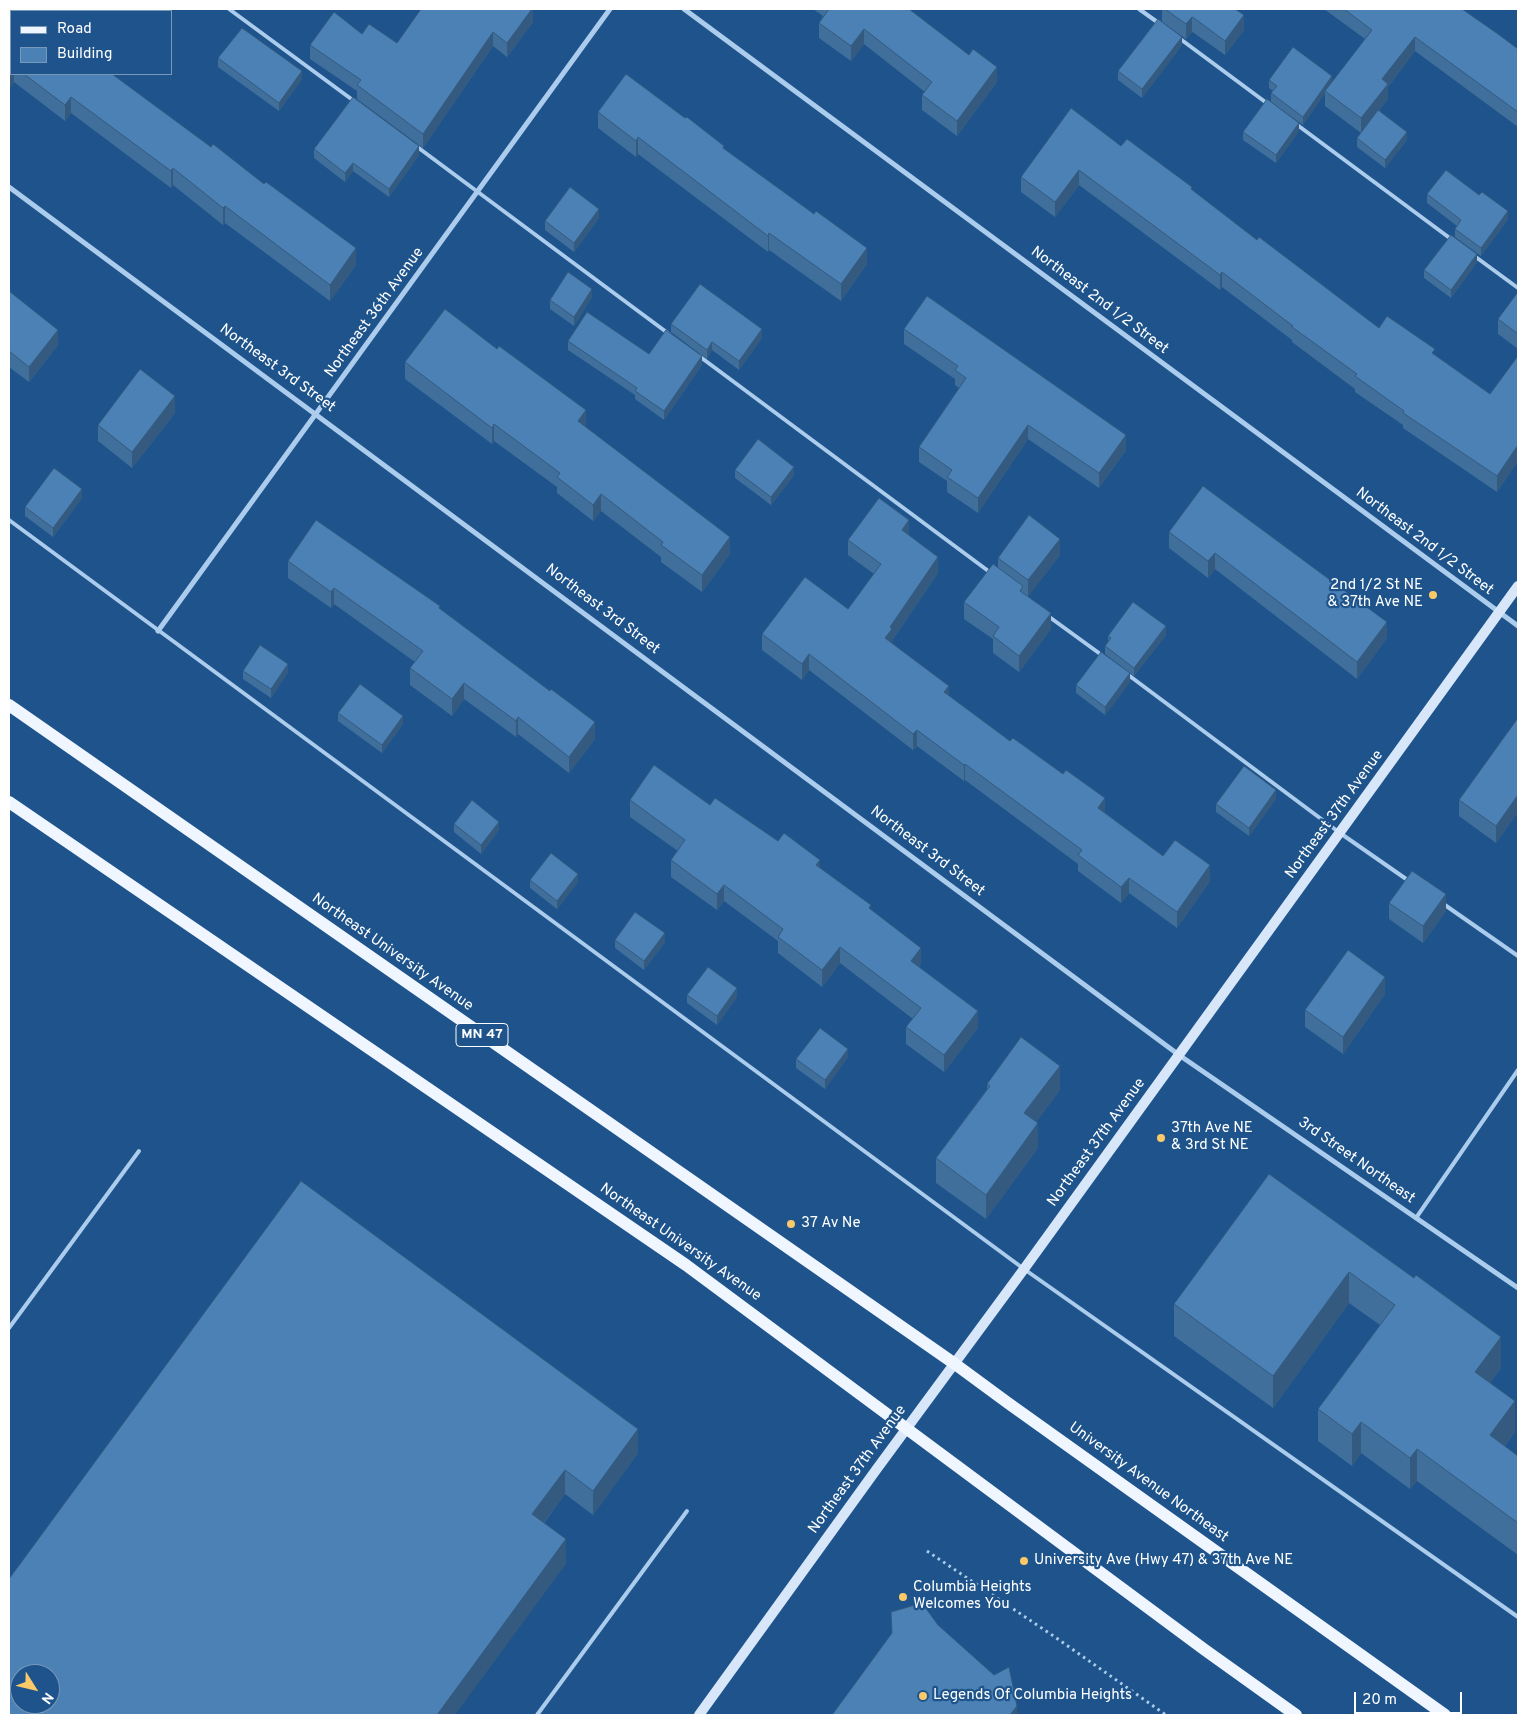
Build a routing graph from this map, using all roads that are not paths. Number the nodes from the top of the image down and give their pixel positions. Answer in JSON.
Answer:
{"nodes":[{"id":1,"x":229,"y":9,"type":"edge"},
{"id":2,"x":610,"y":9,"type":"edge"},
{"id":3,"x":684,"y":9,"type":"edge"},
{"id":4,"x":1139,"y":9,"type":"edge"},
{"id":5,"x":1163,"y":26,"type":"edge"},
{"id":6,"x":1171,"y":32,"type":"edge"},
{"id":7,"x":356,"y":102,"type":"edge"},
{"id":8,"x":1274,"y":108,"type":"edge"},
{"id":9,"x":1289,"y":119,"type":"edge"},
{"id":10,"x":411,"y":142,"type":"edge"},
{"id":11,"x":9,"y":186,"type":"edge"},
{"id":12,"x":478,"y":192,"type":"junction"},
{"id":13,"x":1455,"y":242,"type":"edge"},
{"id":14,"x":1471,"y":253,"type":"edge"},
{"id":15,"x":1518,"y":288,"type":"edge"},
{"id":16,"x":677,"y":340,"type":"edge"},
{"id":17,"x":693,"y":352,"type":"edge"},
{"id":18,"x":317,"y":414,"type":"junction"},
{"id":19,"x":9,"y":520,"type":"edge"},
{"id":20,"x":997,"y":578,"type":"edge"},
{"id":21,"x":1518,"y":586,"type":"edge"},
{"id":22,"x":1499,"y":612,"type":"junction"},
{"id":23,"x":1045,"y":614,"type":"edge"},
{"id":24,"x":1518,"y":626,"type":"edge"},
{"id":25,"x":158,"y":632,"type":"junction"},
{"id":26,"x":1110,"y":661,"type":"edge"},
{"id":27,"x":1126,"y":673,"type":"edge"},
{"id":28,"x":9,"y":705,"type":"edge"},
{"id":29,"x":9,"y":802,"type":"edge"},
{"id":30,"x":1340,"y":833,"type":"junction"},
{"id":31,"x":1413,"y":883,"type":"edge"},
{"id":32,"x":1437,"y":900,"type":"edge"},
{"id":33,"x":1518,"y":956,"type":"edge"},
{"id":34,"x":1179,"y":1055,"type":"junction"},
{"id":35,"x":1518,"y":1070,"type":"edge"},
{"id":36,"x":139,"y":1151,"type":"dead end"},
{"id":37,"x":1416,"y":1218,"type":"junction"},
{"id":38,"x":1024,"y":1269,"type":"junction"},
{"id":39,"x":1518,"y":1288,"type":"edge"},
{"id":40,"x":9,"y":1328,"type":"edge"},
{"id":41,"x":955,"y":1364,"type":"junction"},
{"id":42,"x":908,"y":1428,"type":"junction"},
{"id":43,"x":687,"y":1511,"type":"dead end"},
{"id":44,"x":1518,"y":1617,"type":"edge"},
{"id":45,"x":537,"y":1715,"type":"edge"},
{"id":46,"x":699,"y":1715,"type":"edge"},
{"id":47,"x":1296,"y":1715,"type":"edge"},
{"id":48,"x":1445,"y":1715,"type":"edge"}],
"edges":[{"from":1,"to":7,"type":"lane"},
{"from":2,"to":12,"type":"street","name":"Northeast 36th Avenue"},
{"from":3,"to":22,"type":"street","name":"Northeast 2nd 1/2 Street"},
{"from":4,"to":5,"type":"lane"},
{"from":6,"to":8,"type":"lane"},
{"from":9,"to":13,"type":"lane"},
{"from":10,"to":12,"type":"lane"},
{"from":11,"to":18,"type":"street","name":"Northeast 3rd Street"},
{"from":12,"to":16,"type":"lane"},
{"from":12,"to":18,"type":"street","name":"Northeast 36th Avenue"},
{"from":14,"to":15,"type":"lane"},
{"from":17,"to":20,"type":"lane"},
{"from":18,"to":25,"type":"street","name":"Northeast 36th Avenue"},
{"from":18,"to":34,"type":"street","name":"Northeast 3rd Street"},
{"from":19,"to":25,"type":"lane"},
{"from":21,"to":22,"type":"street","name":"Northeast 37th Avenue"},
{"from":22,"to":24,"type":"street","name":"Northeast 2nd 1/2 Street"},
{"from":22,"to":30,"type":"street","name":"Northeast 37th Avenue"},
{"from":23,"to":26,"type":"lane"},
{"from":25,"to":38,"type":"lane"},
{"from":27,"to":30,"type":"lane"},
{"from":28,"to":41,"type":"main road","name":"Northeast University Avenue","number":"MN 47"},
{"from":29,"to":42,"type":"main road","name":"Northeast University Avenue"},
{"from":30,"to":31,"type":"lane"},
{"from":30,"to":34,"type":"street","name":"Northeast 37th Avenue"},
{"from":32,"to":33,"type":"lane"},
{"from":34,"to":37,"type":"street","name":"3rd Street Northeast"},
{"from":34,"to":38,"type":"street","name":"Northeast 37th Avenue"},
{"from":35,"to":37,"type":"lane"},
{"from":36,"to":40,"type":"lane"},
{"from":37,"to":39,"type":"street","name":"3rd Street Northeast"},
{"from":38,"to":41,"type":"street","name":"Northeast 37th Avenue"},
{"from":38,"to":44,"type":"lane"},
{"from":41,"to":42,"type":"street","name":"Northeast 37th Avenue"},
{"from":41,"to":48,"type":"main road","name":"University Avenue Northeast","number":"MN 47"},
{"from":42,"to":46,"type":"street","name":"Northeast 37th Avenue"},
{"from":42,"to":47,"type":"main road"},
{"from":43,"to":45,"type":"lane"}]}
